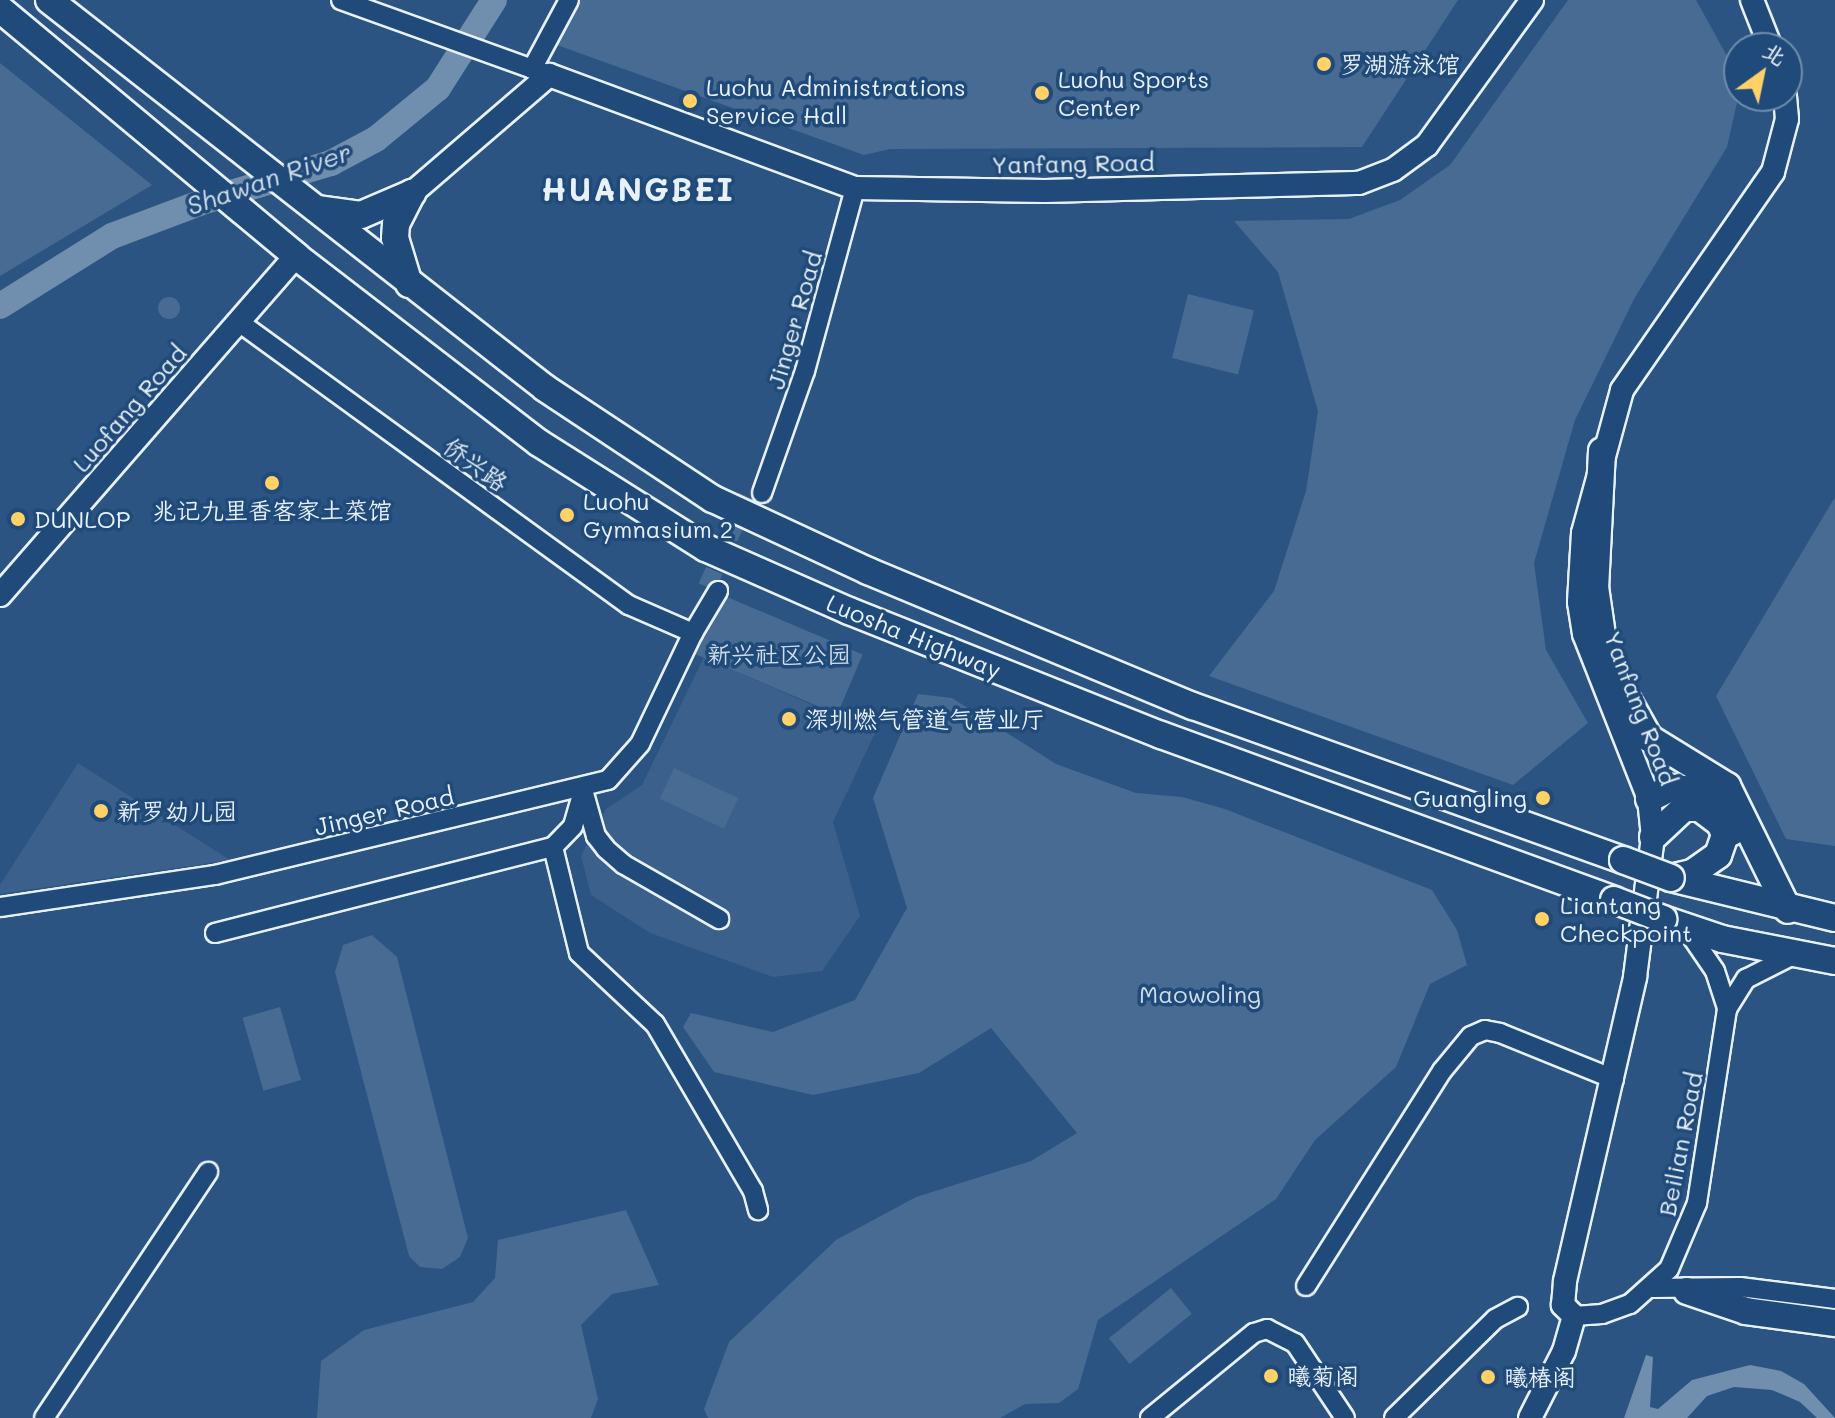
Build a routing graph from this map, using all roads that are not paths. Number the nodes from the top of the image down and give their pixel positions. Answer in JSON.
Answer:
{"nodes":[{"id":1,"x":49,"y":0,"type":"edge"},
{"id":2,"x":341,"y":0,"type":"edge"},
{"id":3,"x":569,"y":0,"type":"edge"},
{"id":4,"x":1532,"y":0,"type":"edge"},
{"id":5,"x":1758,"y":4,"type":"edge"},
{"id":6,"x":0,"y":9,"type":"edge"},
{"id":7,"x":1766,"y":32,"type":"edge"},
{"id":8,"x":540,"y":72,"type":"junction"},
{"id":9,"x":1786,"y":112,"type":"edge"},
{"id":10,"x":855,"y":188,"type":"junction"},
{"id":11,"x":412,"y":193,"type":"junction"},
{"id":12,"x":314,"y":209,"type":"junction"},
{"id":13,"x":289,"y":250,"type":"junction"},
{"id":14,"x":409,"y":284,"type":"junction"},
{"id":15,"x":239,"y":322,"type":"junction"},
{"id":16,"x":1602,"y":451,"type":"junction"},
{"id":17,"x":757,"y":491,"type":"tunnel mouth"},
{"id":18,"x":712,"y":589,"type":"tunnel mouth"},
{"id":19,"x":0,"y":595,"type":"edge"},
{"id":20,"x":693,"y":633,"type":"junction"},
{"id":21,"x":583,"y":790,"type":"junction"},
{"id":22,"x":1649,"y":799,"type":"junction"},
{"id":23,"x":1653,"y":837,"type":"junction"},
{"id":24,"x":553,"y":847,"type":"junction"},
{"id":25,"x":1671,"y":878,"type":"junction"},
{"id":26,"x":0,"y":907,"type":"edge"},
{"id":27,"x":1788,"y":910,"type":"junction"},
{"id":28,"x":1835,"y":918,"type":"edge"},
{"id":29,"x":719,"y":919,"type":"dead end"},
{"id":30,"x":1674,"y":923,"type":"junction"},
{"id":31,"x":215,"y":933,"type":"dead end"},
{"id":32,"x":1795,"y":954,"type":"junction"},
{"id":33,"x":1835,"y":961,"type":"edge"},
{"id":34,"x":1727,"y":1009,"type":"junction"},
{"id":35,"x":1614,"y":1079,"type":"junction"},
{"id":36,"x":208,"y":1172,"type":"dead end"},
{"id":37,"x":758,"y":1210,"type":"dead end"},
{"id":38,"x":1306,"y":1286,"type":"dead end"},
{"id":39,"x":1652,"y":1288,"type":"junction"},
{"id":40,"x":1687,"y":1291,"type":"joint"},
{"id":41,"x":1518,"y":1307,"type":"dead end"},
{"id":42,"x":1830,"y":1314,"type":"edge"},
{"id":43,"x":1574,"y":1316,"type":"junction"},
{"id":44,"x":44,"y":1418,"type":"edge"},
{"id":45,"x":1150,"y":1418,"type":"edge"},
{"id":46,"x":1345,"y":1418,"type":"edge"},
{"id":47,"x":1394,"y":1418,"type":"edge"},
{"id":48,"x":1530,"y":1418,"type":"edge"}],
"edges":[{"from":1,"to":12,"type":"highway","name":"Luosha Highway"},
{"from":2,"to":8,"type":"street"},
{"from":3,"to":8,"type":"street"},
{"from":4,"to":10,"type":"main road","name":"Yanfang Road"},
{"from":5,"to":7,"type":"main road"},
{"from":6,"to":13,"type":"highway","name":"Luosha Highway"},
{"from":8,"to":10,"type":"main road","name":"Yanfang Road"},
{"from":8,"to":11,"type":"main road"},
{"from":9,"to":16,"type":"main road","name":"Yanfang Road"},
{"from":10,"to":17,"type":"street","name":"Jinger Road"},
{"from":11,"to":12,"type":"highway"},
{"from":11,"to":14,"type":"highway"},
{"from":12,"to":14,"type":"highway","name":"Luosha Highway"},
{"from":13,"to":15,"type":"main road","name":"Luofang Road"},
{"from":13,"to":30,"type":"highway","name":"Luosha Highway","bridge":true},
{"from":14,"to":25,"type":"highway","name":"Luosha Highway","bridge":true},
{"from":15,"to":19,"type":"main road","name":"Luofang Road"},
{"from":15,"to":20,"type":"street","name":"侨兴路"},
{"from":16,"to":22,"type":"main road","name":"Yanfang Road"},
{"from":16,"to":27,"type":"highway"},
{"from":18,"to":20,"type":"street","name":"Jinger Road"},
{"from":20,"to":21,"type":"street","name":"Jinger Road"},
{"from":21,"to":24,"type":"street"},
{"from":21,"to":26,"type":"street","name":"Jinger Road"},
{"from":21,"to":29,"type":"street"},
{"from":22,"to":23,"type":"main road","name":"Yanfang Road"},
{"from":22,"to":27,"type":"highway"},
{"from":23,"to":25,"type":"highway"},
{"from":23,"to":35,"type":"main road","name":"Yanfang Road"},
{"from":24,"to":31,"type":"street"},
{"from":24,"to":37,"type":"street"},
{"from":25,"to":27,"type":"highway"},
{"from":27,"to":28,"type":"highway"},
{"from":30,"to":32,"type":"highway"},
{"from":30,"to":34,"type":"street","name":"Beilian Road"},
{"from":32,"to":33,"type":"highway"},
{"from":32,"to":34,"type":"street","name":"Beilian Road"},
{"from":34,"to":39,"type":"street","name":"Beilian Road"},
{"from":35,"to":38,"type":"street"},
{"from":35,"to":43,"type":"main road","name":"Yanfang Road"},
{"from":36,"to":44,"type":"street"},
{"from":39,"to":40,"type":"street"},
{"from":39,"to":43,"type":"street","name":"Beilian Road"},
{"from":40,"to":42,"type":"highway"},
{"from":41,"to":47,"type":"street"},
{"from":43,"to":48,"type":"main road"},
{"from":45,"to":46,"type":"street"}]}
